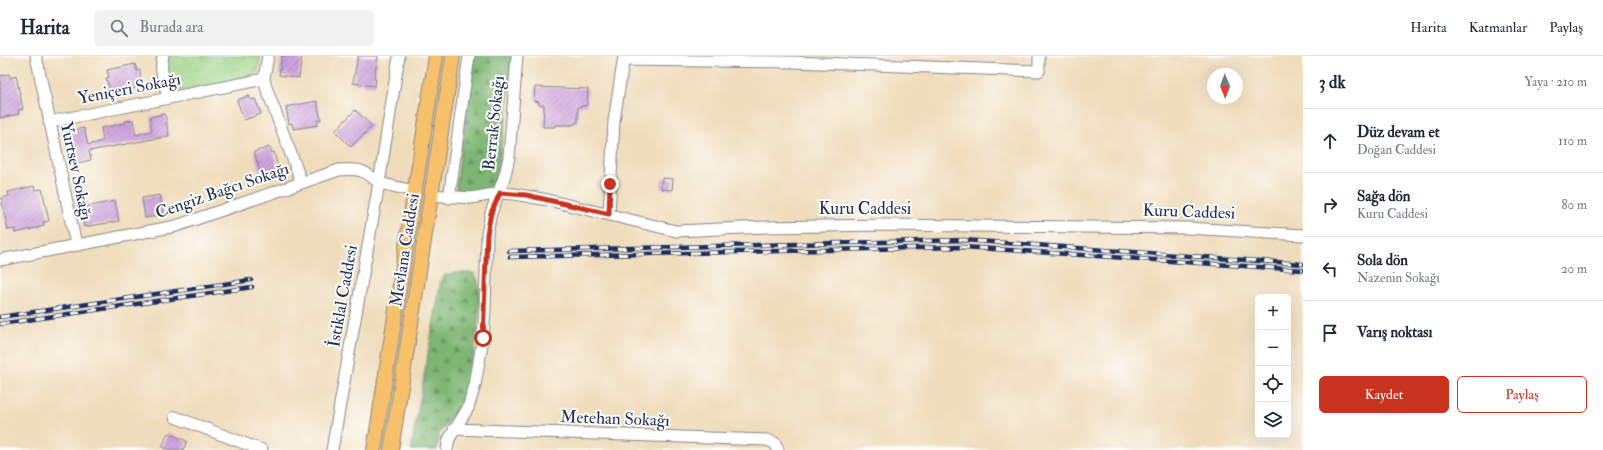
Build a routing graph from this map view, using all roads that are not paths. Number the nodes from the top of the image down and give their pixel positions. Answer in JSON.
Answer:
{"nodes":[{"id":1,"x":36,"y":56,"type":"edge"},
{"id":2,"x":163,"y":56,"type":"edge"},
{"id":3,"x":268,"y":56,"type":"edge"},
{"id":4,"x":399,"y":56,"type":"edge"},
{"id":5,"x":436,"y":56,"type":"edge"},
{"id":6,"x":454,"y":56,"type":"edge"},
{"id":7,"x":469,"y":56,"type":"edge"},
{"id":8,"x":517,"y":56,"type":"edge"},
{"id":9,"x":1039,"y":56,"type":"edge"},
{"id":10,"x":624,"y":58,"type":"edge"},
{"id":11,"x":819,"y":60,"type":"edge"},
{"id":12,"x":264,"y":79,"type":"junction"},
{"id":13,"x":168,"y":98,"type":"junction"},
{"id":14,"x":49,"y":122,"type":"junction"},
{"id":15,"x":301,"y":181,"type":"junction"},
{"id":16,"x":379,"y":183,"type":"junction"},
{"id":17,"x":414,"y":191,"type":"junction"},
{"id":18,"x":500,"y":193,"type":"junction"},
{"id":19,"x":431,"y":195,"type":"junction"},
{"id":20,"x":448,"y":198,"type":"junction"},
{"id":21,"x":609,"y":214,"type":"junction"},
{"id":22,"x":1303,"y":234,"type":"edge"},
{"id":23,"x":76,"y":245,"type":"junction"},
{"id":24,"x":0,"y":260,"type":"edge"},
{"id":25,"x":175,"y":417,"type":"dead end"},
{"id":26,"x":454,"y":429,"type":"junction"},
{"id":27,"x":777,"y":447,"type":"edge"},
{"id":28,"x":262,"y":450,"type":"edge"},
{"id":29,"x":332,"y":450,"type":"edge"},
{"id":30,"x":374,"y":450,"type":"edge"},
{"id":31,"x":391,"y":450,"type":"edge"},
{"id":32,"x":447,"y":450,"type":"edge"}],
"edges":[{"from":1,"to":14,"type":"street","name":"Yurtsev Sokağı"},
{"from":2,"to":13,"type":"street"},
{"from":3,"to":12,"type":"street"},
{"from":4,"to":16,"type":"street","name":"İstiklal Caddesi"},
{"from":5,"to":17,"type":"main road","name":"Mevlana Caddesi"},
{"from":6,"to":19,"type":"main road","name":"Mevlana Caddesi"},
{"from":7,"to":20,"type":"street"},
{"from":8,"to":18,"type":"street","name":"Berrak Sokağı"},
{"from":9,"to":11,"type":"street"},
{"from":10,"to":11,"type":"street"},
{"from":10,"to":21,"type":"street"},
{"from":12,"to":13,"type":"street","name":"Yeniçeri Sokağı"},
{"from":12,"to":15,"type":"street"},
{"from":13,"to":14,"type":"street","name":"Yeniçeri Sokağı"},
{"from":14,"to":23,"type":"street","name":"Yurtsev Sokağı"},
{"from":15,"to":16,"type":"street","name":"Cengiz Bağcı Sokağı"},
{"from":15,"to":23,"type":"street","name":"Cengiz Bağcı Sokağı"},
{"from":16,"to":17,"type":"street"},
{"from":16,"to":29,"type":"street","name":"İstiklal Caddesi"},
{"from":17,"to":30,"type":"main road","name":"Mevlana Caddesi"},
{"from":18,"to":20,"type":"street","name":"Kuru Caddesi"},
{"from":18,"to":21,"type":"street","name":"Kuru Caddesi"},
{"from":18,"to":26,"type":"street","name":"Berrak Sokağı"},
{"from":19,"to":20,"type":"street","name":"Kuru Caddesi"},
{"from":19,"to":31,"type":"main road","name":"Mevlana Caddesi"},
{"from":21,"to":22,"type":"street","name":"Kuru Caddesi"},
{"from":23,"to":24,"type":"street","name":"Cengiz Bağcı Sokağı"},
{"from":25,"to":28,"type":"street"},
{"from":26,"to":27,"type":"street","name":"Metehan Sokağı"},
{"from":26,"to":32,"type":"street","name":"Berrak Sokağı"}]}
